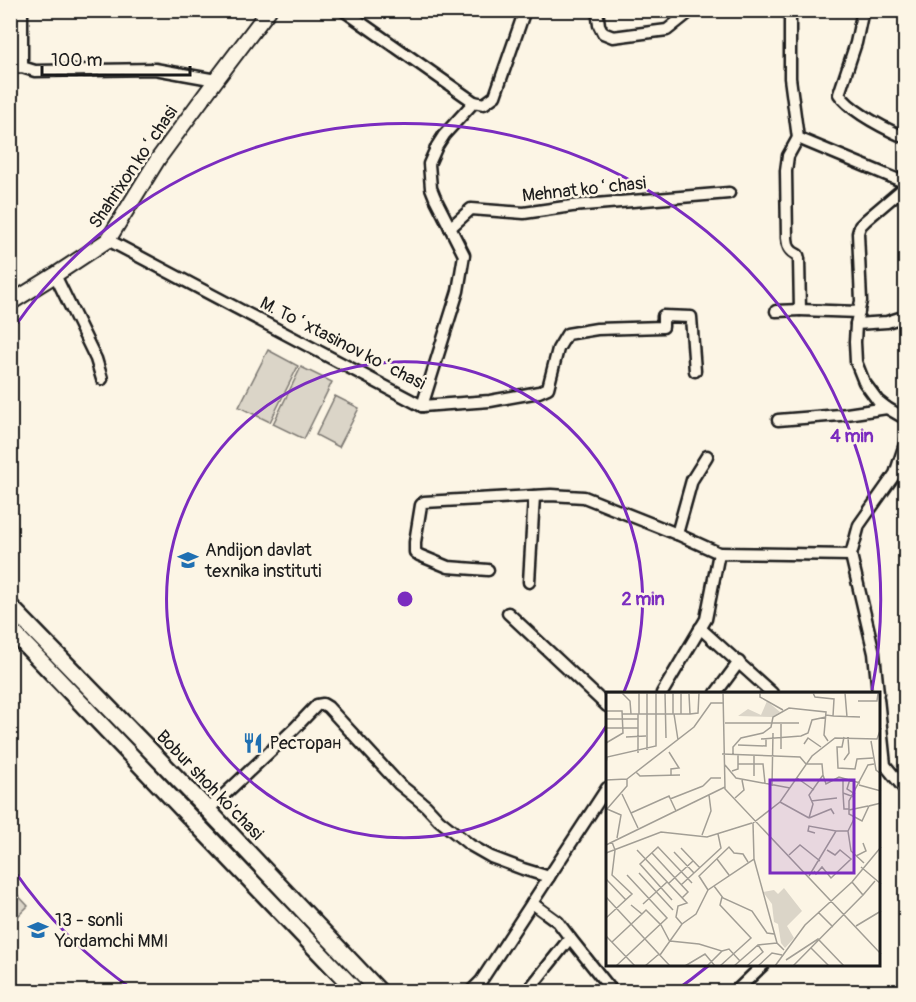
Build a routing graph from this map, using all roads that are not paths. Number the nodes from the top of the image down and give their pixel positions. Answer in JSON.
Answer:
{"nodes":[{"id":1,"x":22,"y":10,"type":"edge"},
{"id":2,"x":268,"y":10,"type":"edge"},
{"id":3,"x":343,"y":10,"type":"edge"},
{"id":4,"x":525,"y":10,"type":"edge"},
{"id":5,"x":597,"y":10,"type":"edge"},
{"id":6,"x":692,"y":10,"type":"edge"},
{"id":7,"x":790,"y":10,"type":"edge"},
{"id":8,"x":863,"y":10,"type":"edge"},
{"id":9,"x":16,"y":67,"type":"edge"},
{"id":10,"x":216,"y":80,"type":"junction"},
{"id":11,"x":474,"y":102,"type":"junction"},
{"id":12,"x":798,"y":138,"type":"junction"},
{"id":13,"x":906,"y":138,"type":"edge"},
{"id":14,"x":906,"y":185,"type":"edge"},
{"id":15,"x":729,"y":193,"type":"dead end"},
{"id":16,"x":450,"y":228,"type":"junction"},
{"id":17,"x":108,"y":240,"type":"junction"},
{"id":18,"x":55,"y":275,"type":"junction"},
{"id":19,"x":10,"y":303,"type":"edge"},
{"id":20,"x":800,"y":310,"type":"junction"},
{"id":21,"x":776,"y":311,"type":"dead end"},
{"id":22,"x":859,"y":312,"type":"junction"},
{"id":23,"x":906,"y":316,"type":"edge"},
{"id":24,"x":856,"y":324,"type":"junction"},
{"id":25,"x":695,"y":371,"type":"dead end"},
{"id":26,"x":102,"y":379,"type":"dead end"},
{"id":27,"x":422,"y":406,"type":"junction"},
{"id":28,"x":887,"y":408,"type":"junction"},
{"id":29,"x":906,"y":418,"type":"edge"},
{"id":30,"x":778,"y":420,"type":"dead end"},
{"id":31,"x":906,"y":441,"type":"edge"},
{"id":32,"x":707,"y":456,"type":"dead end"},
{"id":33,"x":534,"y":496,"type":"junction"},
{"id":34,"x":677,"y":534,"type":"junction"},
{"id":35,"x":718,"y":553,"type":"junction"},
{"id":36,"x":851,"y":555,"type":"junction"},
{"id":37,"x":488,"y":570,"type":"dead end"},
{"id":38,"x":529,"y":582,"type":"dead end"},
{"id":39,"x":10,"y":606,"type":"edge"},
{"id":40,"x":508,"y":613,"type":"dead end"},
{"id":41,"x":700,"y":628,"type":"junction"},
{"id":42,"x":10,"y":629,"type":"edge"},
{"id":43,"x":739,"y":662,"type":"junction"},
{"id":44,"x":663,"y":692,"type":"edge"},
{"id":45,"x":717,"y":692,"type":"edge"},
{"id":46,"x":771,"y":692,"type":"edge"},
{"id":47,"x":878,"y":692,"type":"edge"},
{"id":48,"x":606,"y":705,"type":"edge"},
{"id":49,"x":880,"y":709,"type":"edge"},
{"id":50,"x":606,"y":790,"type":"edge"},
{"id":51,"x":906,"y":791,"type":"edge"},
{"id":52,"x":208,"y":810,"type":"junction"},
{"id":53,"x":549,"y":877,"type":"junction"},
{"id":54,"x":532,"y":903,"type":"junction"},
{"id":55,"x":570,"y":938,"type":"junction"},
{"id":56,"x":762,"y":966,"type":"edge"},
{"id":57,"x":474,"y":990,"type":"edge"},
{"id":58,"x":357,"y":992,"type":"edge"},
{"id":59,"x":380,"y":992,"type":"edge"},
{"id":60,"x":527,"y":992,"type":"edge"},
{"id":61,"x":613,"y":992,"type":"edge"},
{"id":62,"x":735,"y":992,"type":"edge"}],
"edges":[{"from":1,"to":9,"type":"street"},
{"from":2,"to":10,"type":"street","name":"Shahrixon koʻchasi"},
{"from":3,"to":11,"type":"street"},
{"from":4,"to":11,"type":"street","name":"M. Toʻxtasinov koʻchasi"},
{"from":5,"to":6,"type":"street"},
{"from":7,"to":12,"type":"street"},
{"from":8,"to":13,"type":"street"},
{"from":9,"to":10,"type":"street"},
{"from":10,"to":17,"type":"street","name":"Shahrixon koʻchasi"},
{"from":11,"to":16,"type":"street","name":"M. Toʻxtasinov koʻchasi"},
{"from":12,"to":14,"type":"street"},
{"from":12,"to":20,"type":"street"},
{"from":14,"to":22,"type":"street"},
{"from":15,"to":16,"type":"street","name":"Mehnat koʻchasi"},
{"from":16,"to":27,"type":"street","name":"M. Toʻxtasinov koʻchasi"},
{"from":17,"to":18,"type":"street","name":"Shahrixon koʻchasi"},
{"from":17,"to":27,"type":"street","name":"M. Toʻxtasinov koʻchasi"},
{"from":18,"to":19,"type":"street","name":"Shahrixon koʻchasi"},
{"from":18,"to":26,"type":"street"},
{"from":20,"to":21,"type":"street"},
{"from":20,"to":22,"type":"street"},
{"from":22,"to":24,"type":"street"},
{"from":23,"to":24,"type":"street"},
{"from":24,"to":28,"type":"street"},
{"from":25,"to":27,"type":"street"},
{"from":28,"to":29,"type":"street"},
{"from":28,"to":30,"type":"street"},
{"from":31,"to":36,"type":"street"},
{"from":32,"to":34,"type":"street"},
{"from":33,"to":34,"type":"street"},
{"from":33,"to":37,"type":"street"},
{"from":33,"to":38,"type":"street"},
{"from":34,"to":35,"type":"street"},
{"from":35,"to":36,"type":"street"},
{"from":35,"to":41,"type":"street"},
{"from":36,"to":47,"type":"street"},
{"from":39,"to":52,"type":"main road","name":"Bobur shoh ko'chasi"},
{"from":40,"to":48,"type":"street"},
{"from":41,"to":43,"type":"street"},
{"from":41,"to":44,"type":"street"},
{"from":42,"to":58,"type":"main road","name":"Bobur shoh ko'chasi"},
{"from":43,"to":45,"type":"street"},
{"from":43,"to":46,"type":"street"},
{"from":49,"to":51,"type":"street"},
{"from":50,"to":53,"type":"street"},
{"from":52,"to":53,"type":"street"},
{"from":52,"to":59,"type":"main road","name":"Bobur shoh ko'chasi"},
{"from":53,"to":54,"type":"street"},
{"from":54,"to":55,"type":"street"},
{"from":54,"to":57,"type":"street"},
{"from":55,"to":60,"type":"street"},
{"from":55,"to":61,"type":"street"},
{"from":56,"to":62,"type":"street"}]}
